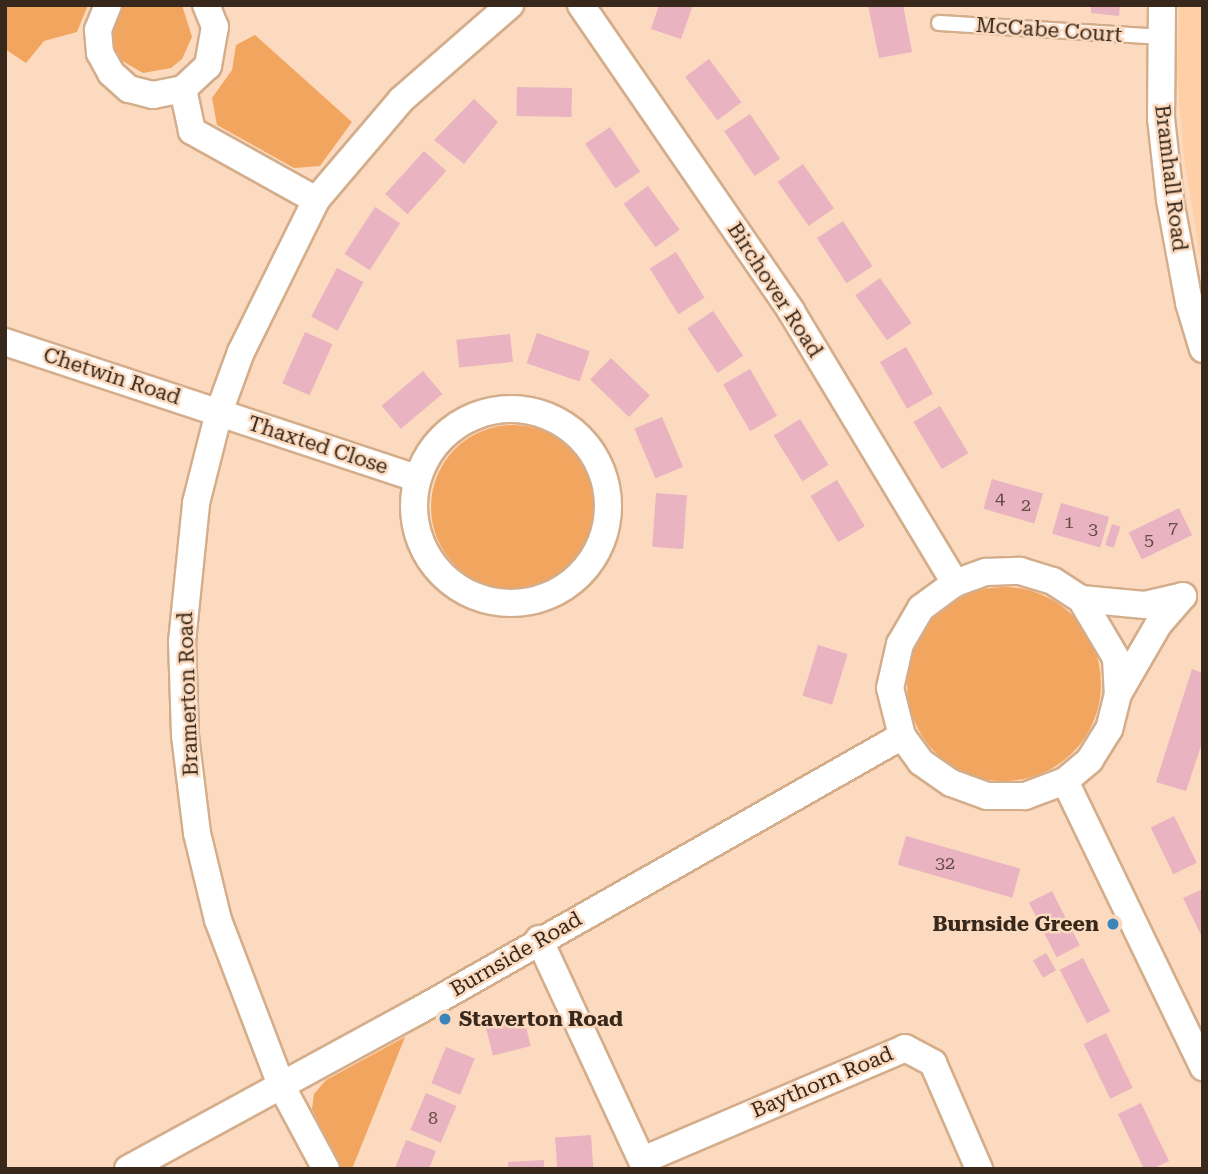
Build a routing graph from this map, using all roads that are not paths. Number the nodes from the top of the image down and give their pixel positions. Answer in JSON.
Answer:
{"nodes":[{"id":1,"x":108,"y":5,"type":"edge"},
{"id":2,"x":206,"y":5,"type":"edge"},
{"id":3,"x":510,"y":5,"type":"edge"},
{"id":4,"x":581,"y":5,"type":"edge"},
{"id":5,"x":1162,"y":5,"type":"edge"},
{"id":6,"x":939,"y":23,"type":"dead end"},
{"id":7,"x":1160,"y":37,"type":"junction"},
{"id":8,"x":183,"y":89,"type":"junction"},
{"id":9,"x":316,"y":200,"type":"junction"},
{"id":10,"x":5,"y":342,"type":"edge"},
{"id":11,"x":1203,"y":349,"type":"edge"},
{"id":12,"x":219,"y":412,"type":"junction"},
{"id":13,"x":417,"y":478,"type":"junction"},
{"id":14,"x":955,"y":583,"type":"junction"},
{"id":15,"x":1193,"y":590,"type":"edge"},
{"id":16,"x":1081,"y":599,"type":"junction"},
{"id":17,"x":1118,"y":694,"type":"junction"},
{"id":18,"x":902,"y":736,"type":"junction"},
{"id":19,"x":1065,"y":781,"type":"junction"},
{"id":20,"x":539,"y":939,"type":"junction"},
{"id":21,"x":1203,"y":1067,"type":"edge"},
{"id":22,"x":281,"y":1085,"type":"junction"},
{"id":23,"x":645,"y":1165,"type":"edge"},
{"id":24,"x":128,"y":1169,"type":"edge"},
{"id":25,"x":326,"y":1169,"type":"edge"},
{"id":26,"x":979,"y":1169,"type":"edge"}],
"edges":[{"from":1,"to":8,"type":"street"},
{"from":2,"to":8,"type":"street"},
{"from":3,"to":9,"type":"street","name":"Bramerton Road"},
{"from":4,"to":14,"type":"street","name":"Birchover Road"},
{"from":5,"to":7,"type":"street","name":"Bramhall Road"},
{"from":6,"to":7,"type":"lane","name":"McCabe Court"},
{"from":7,"to":11,"type":"street","name":"Bramhall Road"},
{"from":8,"to":9,"type":"street"},
{"from":9,"to":12,"type":"street","name":"Bramerton Road"},
{"from":10,"to":12,"type":"street","name":"Chetwin Road"},
{"from":12,"to":13,"type":"street","name":"Thaxted Close"},
{"from":12,"to":22,"type":"street","name":"Bramerton Road"},
{"from":13,"to":13,"type":"street","name":"Thaxted Close"},
{"from":14,"to":16,"type":"street"},
{"from":14,"to":18,"type":"street"},
{"from":15,"to":16,"type":"street"},
{"from":15,"to":17,"type":"street"},
{"from":16,"to":17,"type":"street"},
{"from":17,"to":19,"type":"street"},
{"from":18,"to":19,"type":"street"},
{"from":18,"to":20,"type":"street","name":"Burnside Road"},
{"from":19,"to":21,"type":"street"},
{"from":20,"to":22,"type":"street","name":"Burnside Road"},
{"from":20,"to":23,"type":"street"},
{"from":22,"to":24,"type":"street","name":"Burnside Road"},
{"from":22,"to":25,"type":"street","name":"Bramerton Road"},
{"from":23,"to":26,"type":"street","name":"Baythorn Road"}]}
